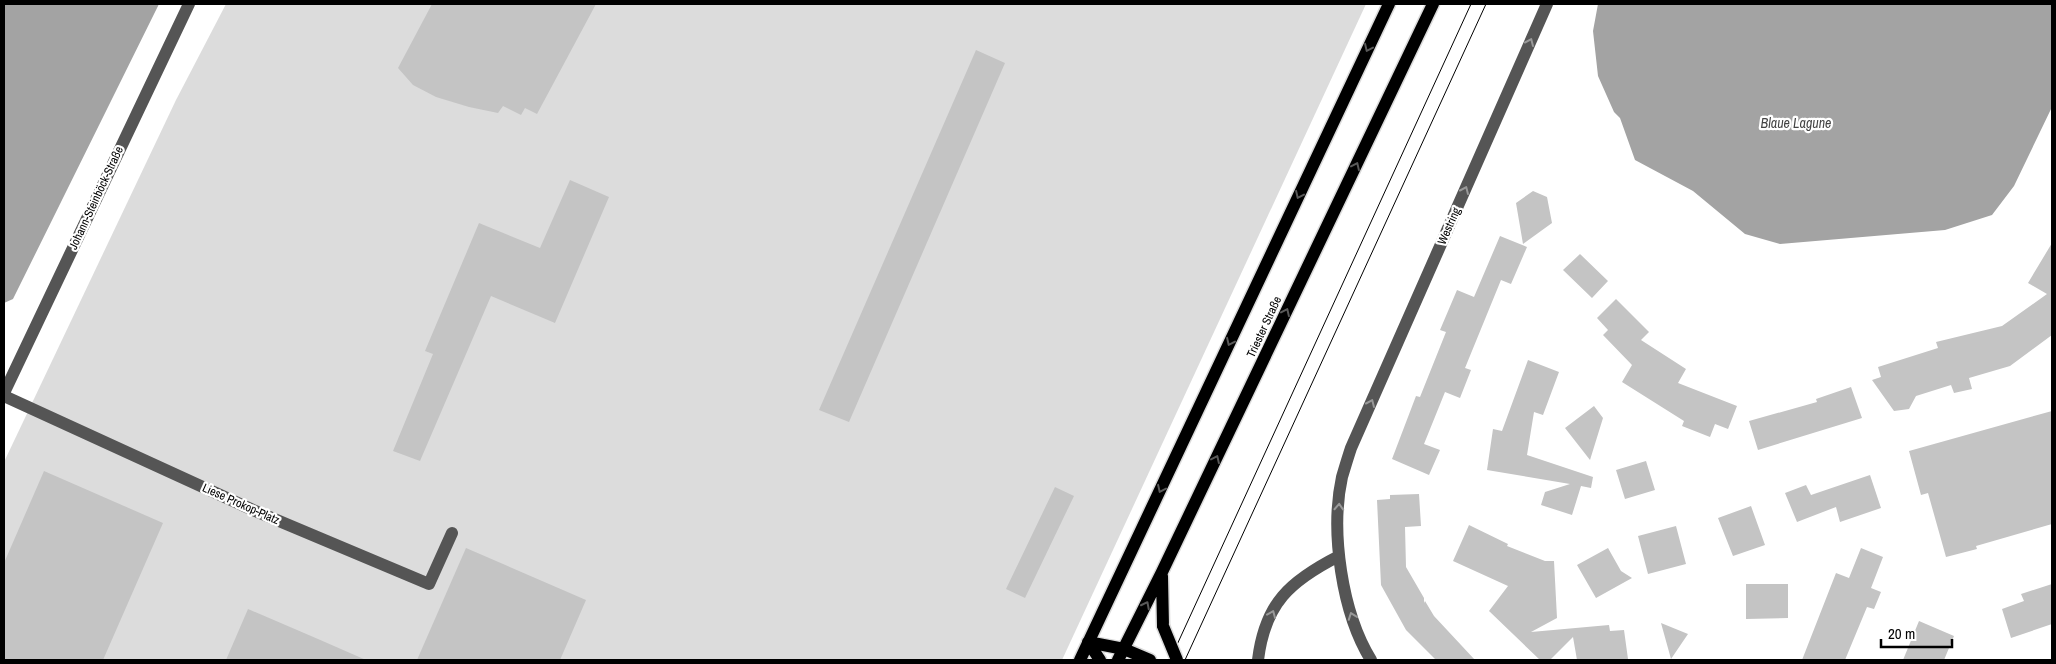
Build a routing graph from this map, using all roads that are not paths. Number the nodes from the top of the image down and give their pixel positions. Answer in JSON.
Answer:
{"nodes":[{"id":1,"x":189,"y":4,"type":"edge"},
{"id":2,"x":1389,"y":4,"type":"edge"},
{"id":3,"x":1433,"y":4,"type":"edge"},
{"id":4,"x":1547,"y":4,"type":"edge"},
{"id":5,"x":4,"y":394,"type":"edge"},
{"id":6,"x":452,"y":533,"type":"dead end"},
{"id":7,"x":1339,"y":556,"type":"junction"},
{"id":8,"x":1162,"y":572,"type":"junction"},
{"id":9,"x":1088,"y":642,"type":"junction"},
{"id":10,"x":1121,"y":655,"type":"edge"},
{"id":11,"x":1080,"y":660,"type":"edge"},
{"id":12,"x":1100,"y":660,"type":"edge"},
{"id":13,"x":1148,"y":660,"type":"edge"},
{"id":14,"x":1178,"y":660,"type":"edge"},
{"id":15,"x":1258,"y":660,"type":"edge"},
{"id":16,"x":1371,"y":660,"type":"edge"}],
"edges":[{"from":1,"to":5,"type":"street","name":"Johann-Steinböck-Straße"},
{"from":2,"to":9,"type":"main road","name":"Triester Straße","one_way":true},
{"from":8,"to":3,"type":"main road","name":"Triester Straße","one_way":true},
{"from":7,"to":4,"type":"street","name":"Westring","one_way":true},
{"from":5,"to":6,"type":"street","name":"Liese Prokop-Platz"},
{"from":15,"to":7,"type":"street","one_way":true},
{"from":16,"to":7,"type":"street","name":"Westring","one_way":true},
{"from":10,"to":8,"type":"main road","name":"Triester Straße","one_way":true},
{"from":8,"to":14,"type":"main road","bridge":true},
{"from":9,"to":10,"type":"main road"},
{"from":9,"to":11,"type":"main road","name":"Triester Straße"},
{"from":9,"to":12,"type":"main road"},
{"from":10,"to":13,"type":"main road"}]}
